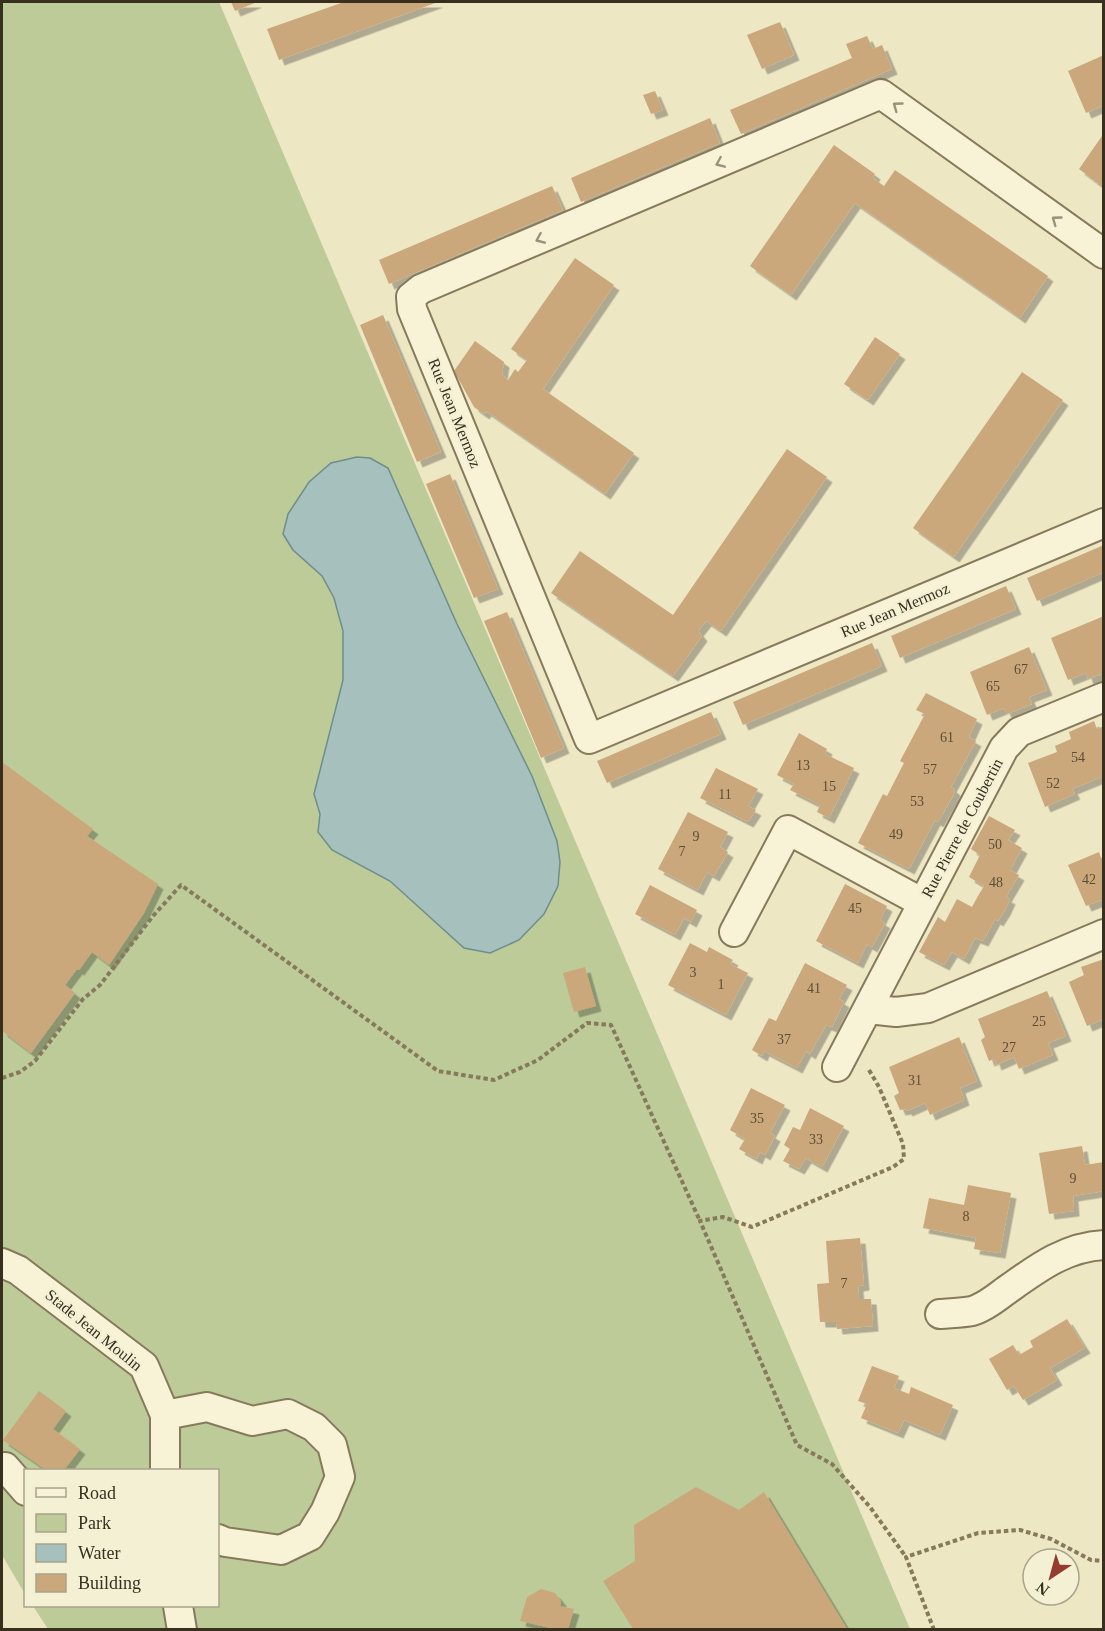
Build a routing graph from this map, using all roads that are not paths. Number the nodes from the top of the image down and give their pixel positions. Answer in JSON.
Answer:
{"nodes":[{"id":1,"x":1104,"y":254,"type":"edge"},
{"id":2,"x":1104,"y":523,"type":"edge"},
{"id":3,"x":1104,"y":697,"type":"edge"},
{"id":4,"x":923,"y":903,"type":"junction"},
{"id":5,"x":734,"y":932,"type":"dead end"},
{"id":6,"x":1104,"y":934,"type":"edge"},
{"id":7,"x":868,"y":1009,"type":"junction"},
{"id":8,"x":841,"y":1059,"type":"road end"},
{"id":9,"x":1104,"y":1245,"type":"edge"},
{"id":10,"x":2,"y":1263,"type":"edge"},
{"id":11,"x":940,"y":1314,"type":"dead end"},
{"id":12,"x":165,"y":1415,"type":"junction"},
{"id":13,"x":162,"y":1466,"type":"edge"},
{"id":14,"x":5,"y":1467,"type":"dead end"},
{"id":15,"x":24,"y":1489,"type":"edge"},
{"id":16,"x":219,"y":1539,"type":"edge"}],
"edges":[{"from":1,"to":2,"type":"street","name":"Rue Jean Mermoz","one_way":true},
{"from":3,"to":4,"type":"street","name":"Rue Pierre de Coubertin"},
{"from":4,"to":5,"type":"street"},
{"from":4,"to":7,"type":"street","name":"Rue Pierre de Coubertin"},
{"from":6,"to":7,"type":"street"},
{"from":7,"to":8,"type":"street","name":"Rue Pierre de Coubertin"},
{"from":9,"to":11,"type":"street"},
{"from":10,"to":12,"type":"street","name":"Stade Jean Moulin"},
{"from":12,"to":13,"type":"street","name":"Stade Jean Moulin"},
{"from":12,"to":16,"type":"street"},
{"from":14,"to":15,"type":"street"}]}
